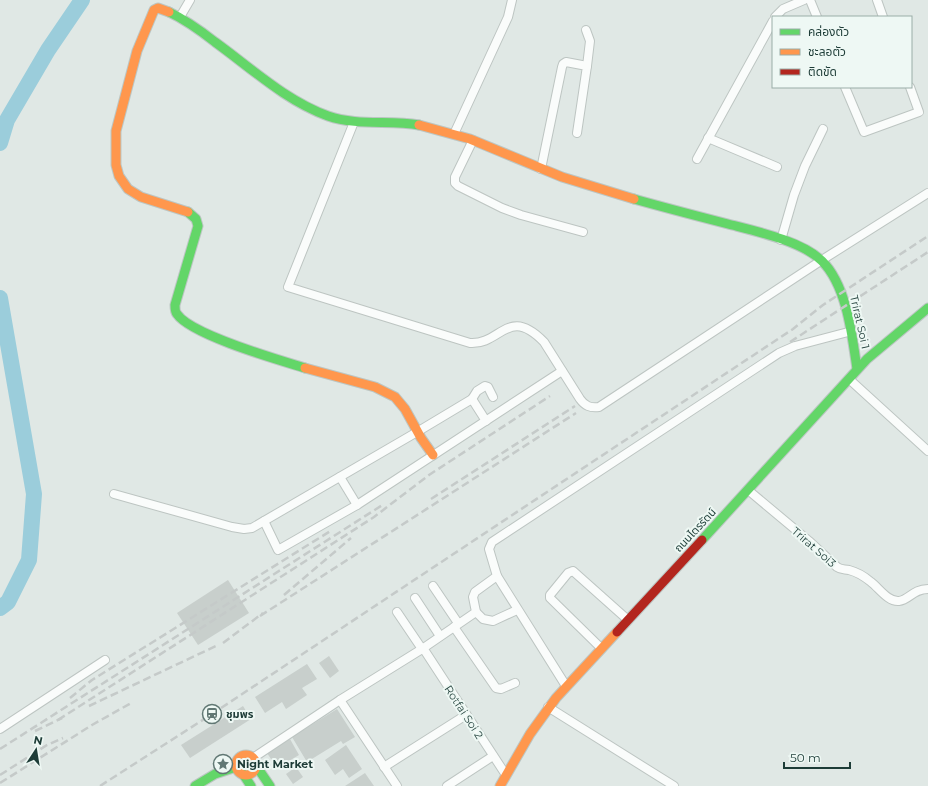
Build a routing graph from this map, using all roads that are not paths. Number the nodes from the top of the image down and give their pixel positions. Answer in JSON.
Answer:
{"nodes":[{"id":1,"x":190,"y":0,"type":"edge"},
{"id":2,"x":512,"y":0,"type":"edge"},
{"id":3,"x":804,"y":0,"type":"edge"},
{"id":4,"x":810,"y":0,"type":"edge"},
{"id":5,"x":877,"y":0,"type":"edge"},
{"id":6,"x":776,"y":16,"type":"edge"},
{"id":7,"x":817,"y":16,"type":"edge"},
{"id":8,"x":884,"y":16,"type":"edge"},
{"id":9,"x":180,"y":18,"type":"junction"},
{"id":10,"x":772,"y":23,"type":"edge"},
{"id":11,"x":586,"y":30,"type":"dead end"},
{"id":12,"x":587,"y":66,"type":"junction"},
{"id":13,"x":846,"y":88,"type":"edge"},
{"id":14,"x":910,"y":88,"type":"edge"},
{"id":15,"x":354,"y":122,"type":"junction"},
{"id":16,"x":823,"y":129,"type":"dead end"},
{"id":17,"x":577,"y":133,"type":"dead end"},
{"id":18,"x":454,"y":134,"type":"junction"},
{"id":19,"x":708,"y":138,"type":"junction"},
{"id":20,"x":473,"y":140,"type":"junction"},
{"id":21,"x":697,"y":159,"type":"dead end"},
{"id":22,"x":777,"y":168,"type":"dead end"},
{"id":23,"x":541,"y":169,"type":"junction"},
{"id":24,"x":928,"y":193,"type":"edge"},
{"id":25,"x":584,"y":232,"type":"dead end"},
{"id":26,"x":781,"y":240,"type":"junction"},
{"id":27,"x":822,"y":260,"type":"junction"},
{"id":28,"x":928,"y":308,"type":"edge"},
{"id":29,"x":852,"y":331,"type":"junction"},
{"id":30,"x":857,"y":369,"type":"junction"},
{"id":31,"x":562,"y":371,"type":"junction"},
{"id":32,"x":849,"y":379,"type":"junction"},
{"id":33,"x":493,"y":397,"type":"dead end"},
{"id":34,"x":472,"y":399,"type":"junction"},
{"id":35,"x":486,"y":421,"type":"junction"},
{"id":36,"x":417,"y":432,"type":"junction"},
{"id":37,"x":928,"y":451,"type":"edge"},
{"id":38,"x":433,"y":455,"type":"junction"},
{"id":39,"x":340,"y":477,"type":"junction"},
{"id":40,"x":748,"y":490,"type":"junction"},
{"id":41,"x":114,"y":494,"type":"dead end"},
{"id":42,"x":356,"y":505,"type":"junction"},
{"id":43,"x":264,"y":520,"type":"junction"},
{"id":44,"x":497,"y":576,"type":"junction"},
{"id":45,"x":433,"y":586,"type":"dead end"},
{"id":46,"x":928,"y":589,"type":"edge"},
{"id":47,"x":415,"y":598,"type":"dead end"},
{"id":48,"x":517,"y":610,"type":"junction"},
{"id":49,"x":397,"y":612,"type":"dead end"},
{"id":50,"x":476,"y":612,"type":"junction"},
{"id":51,"x":628,"y":620,"type":"junction"},
{"id":52,"x":456,"y":625,"type":"junction"},
{"id":53,"x":440,"y":636,"type":"junction"},
{"id":54,"x":422,"y":648,"type":"junction"},
{"id":55,"x":601,"y":648,"type":"junction"},
{"id":56,"x":105,"y":660,"type":"dead end"},
{"id":57,"x":516,"y":683,"type":"dead end"},
{"id":58,"x":566,"y":686,"type":"junction"},
{"id":59,"x":340,"y":700,"type":"junction"},
{"id":60,"x":548,"y":707,"type":"junction"},
{"id":61,"x":466,"y":714,"type":"junction"},
{"id":62,"x":0,"y":729,"type":"edge"},
{"id":63,"x":493,"y":756,"type":"junction"},
{"id":64,"x":254,"y":761,"type":"junction"},
{"id":65,"x":236,"y":767,"type":"junction"},
{"id":66,"x":384,"y":767,"type":"junction"},
{"id":67,"x":243,"y":774,"type":"junction"},
{"id":68,"x":506,"y":775,"type":"junction"},
{"id":69,"x":195,"y":786,"type":"edge"},
{"id":70,"x":251,"y":786,"type":"edge"},
{"id":71,"x":270,"y":786,"type":"edge"},
{"id":72,"x":397,"y":786,"type":"edge"},
{"id":73,"x":447,"y":786,"type":"edge"},
{"id":74,"x":500,"y":786,"type":"edge"},
{"id":75,"x":674,"y":786,"type":"edge"}],
"edges":[{"from":1,"to":9,"type":"street"},
{"from":2,"to":18,"type":"street"},
{"from":3,"to":6,"type":"street"},
{"from":4,"to":7,"type":"street"},
{"from":5,"to":8,"type":"street"},
{"from":9,"to":15,"type":"street"},
{"from":9,"to":36,"type":"street"},
{"from":10,"to":19,"type":"street"},
{"from":11,"to":12,"type":"street"},
{"from":12,"to":17,"type":"street"},
{"from":12,"to":23,"type":"street"},
{"from":13,"to":14,"type":"street"},
{"from":15,"to":18,"type":"street"},
{"from":15,"to":31,"type":"street"},
{"from":16,"to":26,"type":"street"},
{"from":18,"to":20,"type":"street"},
{"from":19,"to":21,"type":"street"},
{"from":19,"to":22,"type":"street"},
{"from":20,"to":23,"type":"street"},
{"from":20,"to":25,"type":"street"},
{"from":23,"to":26,"type":"street"},
{"from":24,"to":27,"type":"street"},
{"from":26,"to":27,"type":"street"},
{"from":27,"to":29,"type":"street","name":"Trirat Soi 1"},
{"from":27,"to":31,"type":"street"},
{"from":28,"to":30,"type":"street","name":"ถนนไตรรัตน์"},
{"from":29,"to":30,"type":"street","name":"Trirat Soi 1"},
{"from":29,"to":44,"type":"street"},
{"from":30,"to":32,"type":"street","name":"ถนนไตรรัตน์"},
{"from":31,"to":35,"type":"street"},
{"from":32,"to":37,"type":"street"},
{"from":32,"to":40,"type":"street","name":"ถนนไตรรัตน์"},
{"from":33,"to":34,"type":"street"},
{"from":34,"to":35,"type":"street"},
{"from":34,"to":36,"type":"street"},
{"from":35,"to":38,"type":"street"},
{"from":36,"to":38,"type":"street"},
{"from":36,"to":39,"type":"street"},
{"from":38,"to":42,"type":"street"},
{"from":39,"to":42,"type":"street"},
{"from":39,"to":43,"type":"street"},
{"from":40,"to":46,"type":"street","name":"Trirat Soi3"},
{"from":40,"to":51,"type":"street","name":"ถนนไตรรัตน์"},
{"from":41,"to":43,"type":"street"},
{"from":42,"to":43,"type":"street"},
{"from":44,"to":48,"type":"street"},
{"from":44,"to":50,"type":"street"},
{"from":45,"to":52,"type":"street"},
{"from":47,"to":53,"type":"street"},
{"from":48,"to":50,"type":"street"},
{"from":48,"to":58,"type":"street"},
{"from":49,"to":54,"type":"street","name":"Rotfai Soi 2"},
{"from":50,"to":52,"type":"street"},
{"from":51,"to":55,"type":"street","name":"ถนนไตรรัตน์"},
{"from":51,"to":55,"type":"street"},
{"from":52,"to":53,"type":"street"},
{"from":52,"to":57,"type":"street"},
{"from":53,"to":54,"type":"street"},
{"from":54,"to":59,"type":"street"},
{"from":54,"to":61,"type":"street","name":"Rotfai Soi 2"},
{"from":55,"to":58,"type":"street","name":"ถนนไตรรัตน์"},
{"from":56,"to":62,"type":"street"},
{"from":58,"to":60,"type":"street","name":"ถนนไตรรัตน์"},
{"from":59,"to":64,"type":"street"},
{"from":59,"to":66,"type":"street"},
{"from":60,"to":68,"type":"street","name":"ถนนไตรรัตน์"},
{"from":60,"to":75,"type":"street"},
{"from":61,"to":63,"type":"street","name":"Rotfai Soi 2"},
{"from":61,"to":66,"type":"street"},
{"from":63,"to":68,"type":"street","name":"Rotfai Soi 2"},
{"from":63,"to":73,"type":"street"},
{"from":64,"to":65,"type":"street"},
{"from":64,"to":67,"type":"street"},
{"from":64,"to":71,"type":"street"},
{"from":65,"to":67,"type":"street"},
{"from":65,"to":69,"type":"street"},
{"from":66,"to":72,"type":"street"},
{"from":67,"to":70,"type":"street"},
{"from":68,"to":74,"type":"street","name":"ถนนไตรรัตน์"}]}
